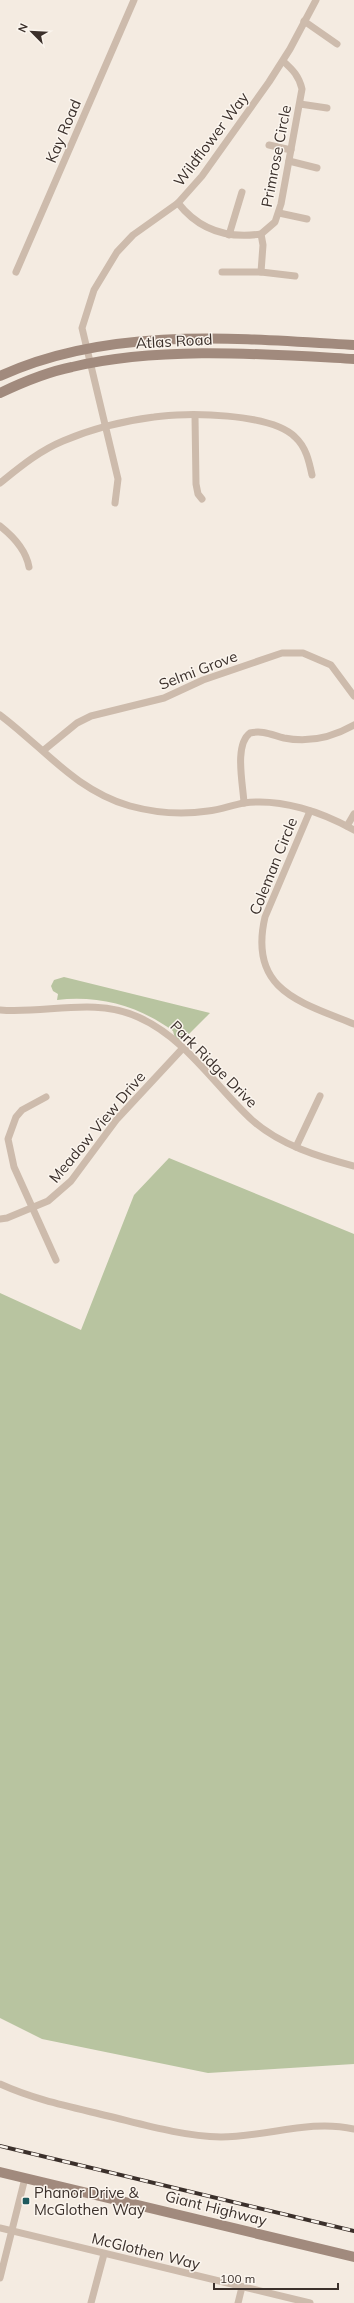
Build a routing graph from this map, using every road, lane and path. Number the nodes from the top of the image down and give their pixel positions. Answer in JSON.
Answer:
{"nodes":[{"id":1,"x":134,"y":0,"type":"edge"},
{"id":2,"x":316,"y":0,"type":"edge"},
{"id":3,"x":304,"y":21,"type":"junction"},
{"id":4,"x":338,"y":44,"type":"dead end"},
{"id":5,"x":283,"y":61,"type":"junction"},
{"id":6,"x":300,"y":104,"type":"junction"},
{"id":7,"x":327,"y":108,"type":"dead end"},
{"id":8,"x":269,"y":145,"type":"dead end"},
{"id":9,"x":291,"y":150,"type":"junction"},
{"id":10,"x":290,"y":161,"type":"junction"},
{"id":11,"x":317,"y":168,"type":"dead end"},
{"id":12,"x":242,"y":192,"type":"dead end"},
{"id":13,"x":178,"y":203,"type":"junction"},
{"id":14,"x":279,"y":213,"type":"junction"},
{"id":15,"x":307,"y":219,"type":"dead end"},
{"id":16,"x":261,"y":234,"type":"junction"},
{"id":17,"x":229,"y":235,"type":"junction"},
{"id":18,"x":16,"y":272,"type":"dead end"},
{"id":19,"x":222,"y":272,"type":"dead end"},
{"id":20,"x":261,"y":272,"type":"junction"},
{"id":21,"x":295,"y":276,"type":"dead end"},
{"id":22,"x":354,"y":345,"type":"edge"},
{"id":23,"x":86,"y":349,"type":"junction"},
{"id":24,"x":354,"y":359,"type":"edge"},
{"id":25,"x":90,"y":364,"type":"junction"},
{"id":26,"x":0,"y":376,"type":"edge"},
{"id":27,"x":0,"y":392,"type":"edge"},
{"id":28,"x":195,"y":416,"type":"junction"},
{"id":29,"x":106,"y":426,"type":"junction"},
{"id":30,"x":312,"y":475,"type":"dead end"},
{"id":31,"x":0,"y":483,"type":"edge"},
{"id":32,"x":202,"y":499,"type":"dead end"},
{"id":33,"x":115,"y":503,"type":"dead end"},
{"id":34,"x":0,"y":526,"type":"edge"},
{"id":35,"x":29,"y":567,"type":"dead end"},
{"id":36,"x":354,"y":696,"type":"edge"},
{"id":37,"x":0,"y":715,"type":"edge"},
{"id":38,"x":354,"y":725,"type":"edge"},
{"id":39,"x":44,"y":750,"type":"junction"},
{"id":40,"x":244,"y":803,"type":"junction"},
{"id":41,"x":310,"y":811,"type":"junction"},
{"id":42,"x":354,"y":814,"type":"edge"},
{"id":43,"x":347,"y":826,"type":"junction"},
{"id":44,"x":354,"y":830,"type":"edge"},
{"id":45,"x":0,"y":1010,"type":"edge"},
{"id":46,"x":354,"y":1024,"type":"edge"},
{"id":47,"x":183,"y":1048,"type":"junction"},
{"id":48,"x":320,"y":1096,"type":"dead end"},
{"id":49,"x":46,"y":1097,"type":"dead end"},
{"id":50,"x":296,"y":1148,"type":"junction"},
{"id":51,"x":354,"y":1166,"type":"edge"},
{"id":52,"x":33,"y":1208,"type":"junction"},
{"id":53,"x":0,"y":1219,"type":"edge"},
{"id":54,"x":56,"y":1260,"type":"dead end"},
{"id":55,"x":0,"y":2084,"type":"edge"},
{"id":56,"x":354,"y":2129,"type":"edge"},
{"id":57,"x":0,"y":2172,"type":"edge"},
{"id":58,"x":25,"y":2178,"type":"junction"},
{"id":59,"x":0,"y":2228,"type":"edge"},
{"id":60,"x":13,"y":2232,"type":"junction"},
{"id":61,"x":104,"y":2254,"type":"junction"},
{"id":62,"x":354,"y":2257,"type":"edge"},
{"id":63,"x":0,"y":2278,"type":"edge"},
{"id":64,"x":242,"y":2287,"type":"junction"},
{"id":65,"x":91,"y":2303,"type":"edge"},
{"id":66,"x":238,"y":2303,"type":"edge"},
{"id":67,"x":310,"y":2303,"type":"edge"}],
"edges":[{"from":1,"to":18,"type":"street","name":"Kay Road"},
{"from":2,"to":3,"type":"street","name":"Wildflower Way"},
{"from":3,"to":4,"type":"street"},
{"from":3,"to":5,"type":"street","name":"Wildflower Way"},
{"from":5,"to":6,"type":"street","name":"Primrose Circle"},
{"from":5,"to":13,"type":"street","name":"Wildflower Way"},
{"from":6,"to":7,"type":"street"},
{"from":6,"to":9,"type":"street","name":"Primrose Circle"},
{"from":8,"to":9,"type":"street"},
{"from":9,"to":10,"type":"street","name":"Primrose Circle"},
{"from":10,"to":11,"type":"street"},
{"from":10,"to":14,"type":"street","name":"Primrose Circle"},
{"from":12,"to":17,"type":"street"},
{"from":13,"to":17,"type":"street"},
{"from":13,"to":23,"type":"street","name":"Wildflower Way"},
{"from":14,"to":15,"type":"street"},
{"from":14,"to":16,"type":"street","name":"Primrose Circle"},
{"from":16,"to":17,"type":"street"},
{"from":16,"to":20,"type":"street"},
{"from":19,"to":20,"type":"street"},
{"from":20,"to":21,"type":"street"},
{"from":22,"to":23,"type":"street","name":"Atlas Road"},
{"from":23,"to":25,"type":"street","name":"Wildflower Way"},
{"from":23,"to":26,"type":"street","name":"Atlas Road"},
{"from":24,"to":25,"type":"street","name":"Atlas Road"},
{"from":25,"to":27,"type":"street","name":"Atlas Road"},
{"from":25,"to":29,"type":"street","name":"Wildflower Way"},
{"from":28,"to":29,"type":"street"},
{"from":28,"to":30,"type":"street"},
{"from":28,"to":32,"type":"street"},
{"from":29,"to":31,"type":"street"},
{"from":29,"to":33,"type":"street","name":"Wildflower Way"},
{"from":34,"to":35,"type":"street"},
{"from":36,"to":39,"type":"street","name":"Selmi Grove"},
{"from":37,"to":39,"type":"street"},
{"from":38,"to":40,"type":"street"},
{"from":39,"to":40,"type":"street"},
{"from":40,"to":41,"type":"street"},
{"from":41,"to":43,"type":"street"},
{"from":41,"to":46,"type":"street","name":"Coleman Circle"},
{"from":42,"to":43,"type":"street"},
{"from":43,"to":44,"type":"street"},
{"from":45,"to":47,"type":"street","name":"Park Ridge Drive"},
{"from":47,"to":50,"type":"street","name":"Park Ridge Drive"},
{"from":47,"to":52,"type":"street","name":"Meadow View Drive"},
{"from":48,"to":50,"type":"street"},
{"from":49,"to":52,"type":"street"},
{"from":50,"to":51,"type":"street","name":"Park Ridge Drive"},
{"from":52,"to":53,"type":"street","name":"Meadow View Drive"},
{"from":52,"to":54,"type":"street"},
{"from":55,"to":56,"type":"street"},
{"from":57,"to":58,"type":"street","name":"Giant Highway"},
{"from":58,"to":60,"type":"street"},
{"from":58,"to":62,"type":"street","name":"Giant Highway"},
{"from":59,"to":60,"type":"street","name":"McGlothen Way"},
{"from":60,"to":61,"type":"street","name":"McGlothen Way"},
{"from":60,"to":63,"type":"street"},
{"from":61,"to":64,"type":"street","name":"McGlothen Way"},
{"from":61,"to":65,"type":"street"},
{"from":64,"to":66,"type":"street"},
{"from":64,"to":67,"type":"street","name":"McGlothen Way"}]}
